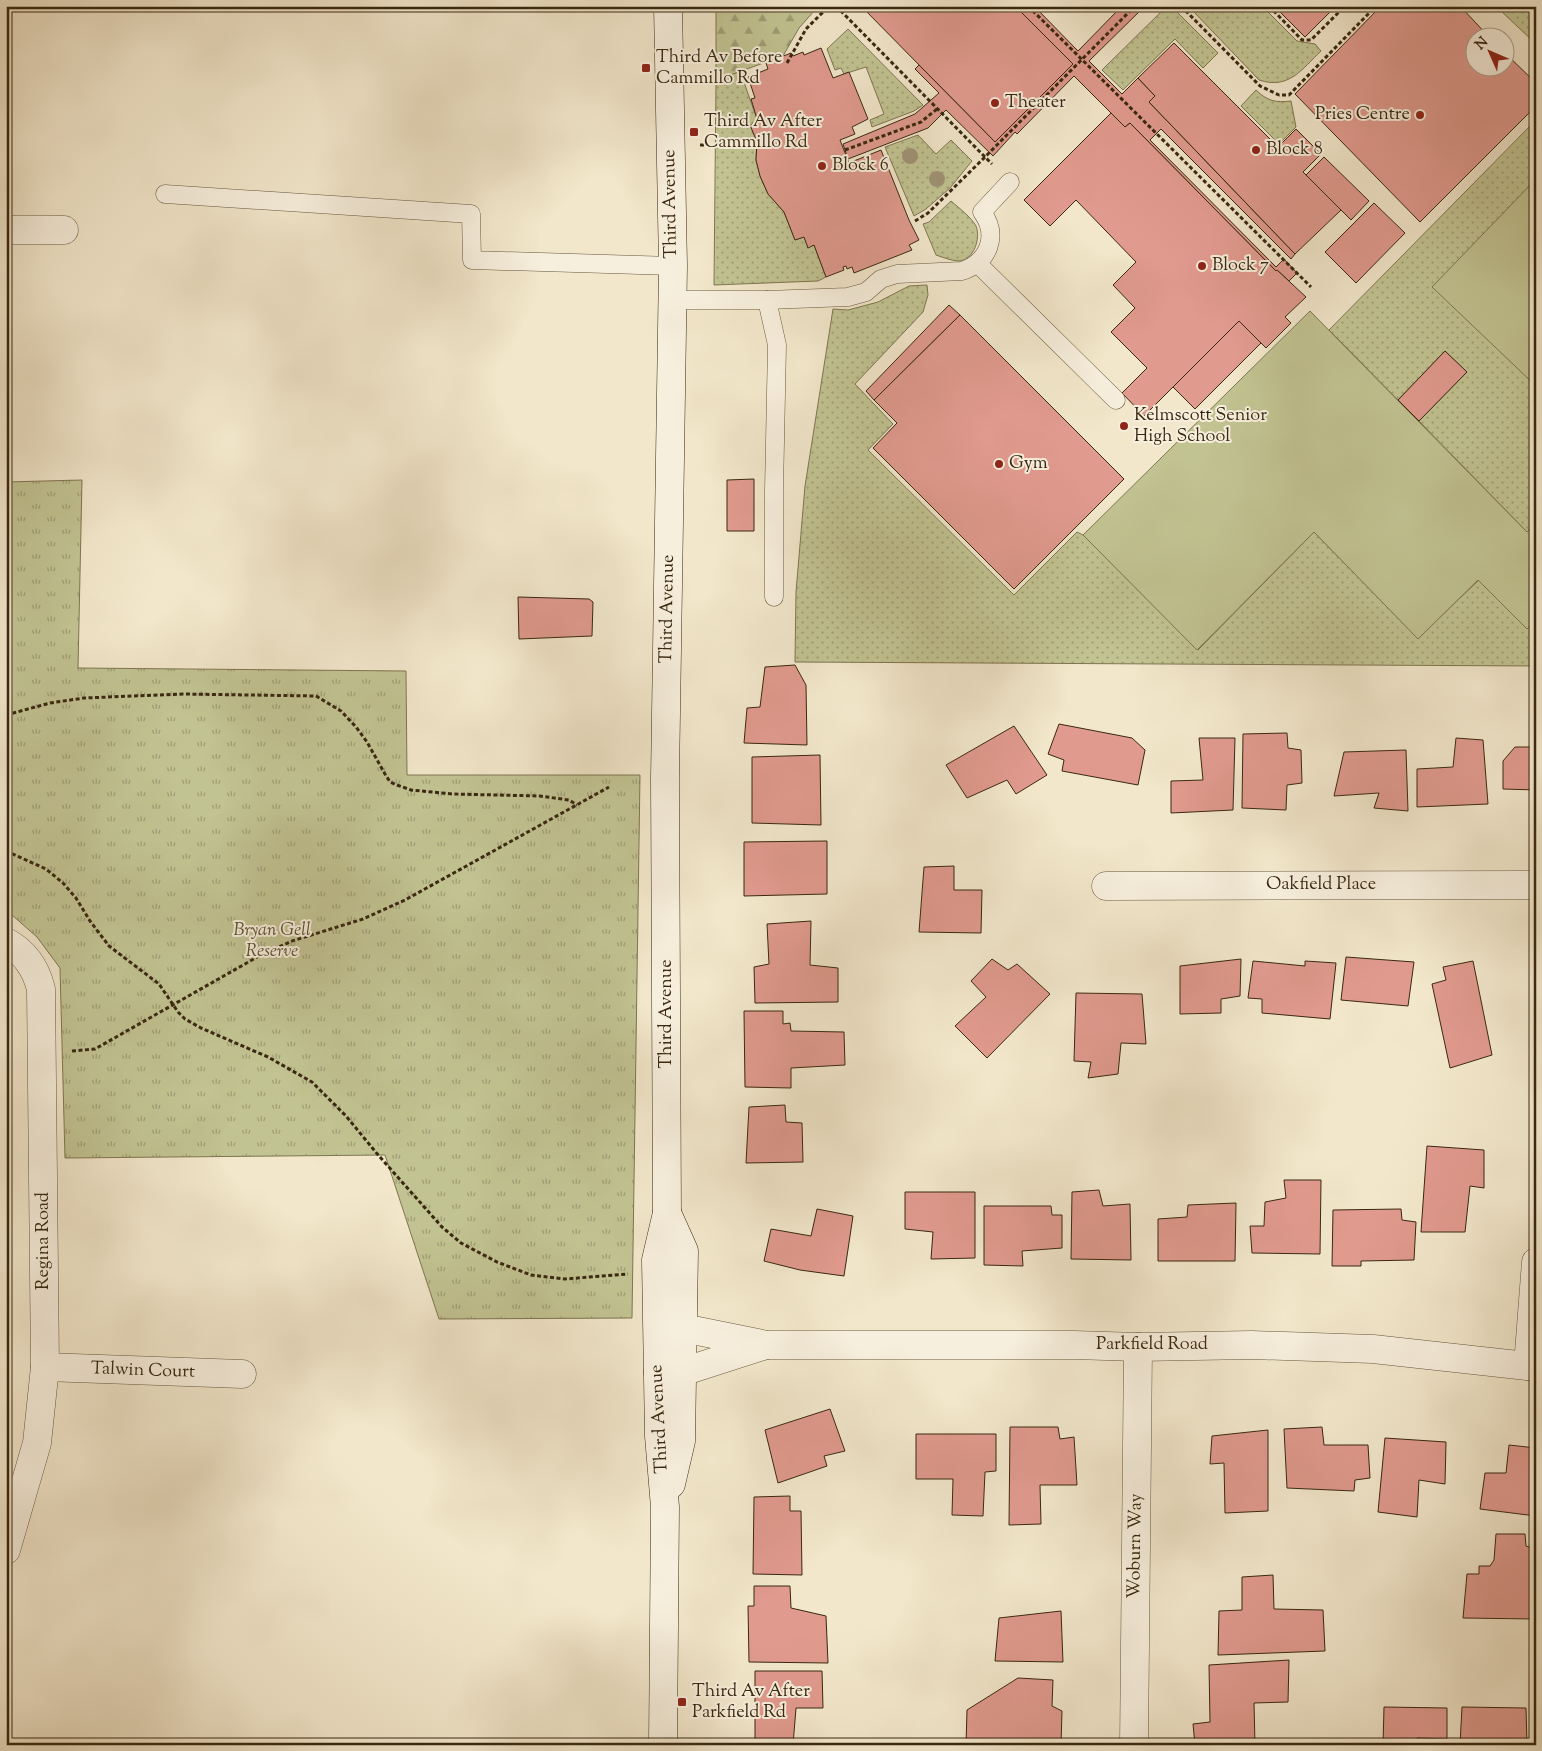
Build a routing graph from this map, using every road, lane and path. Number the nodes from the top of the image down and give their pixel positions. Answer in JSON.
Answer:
{"nodes":[{"id":1,"x":668,"y":6,"type":"edge"},
{"id":2,"x":829,"y":6,"type":"edge"},
{"id":3,"x":836,"y":6,"type":"edge"},
{"id":4,"x":1028,"y":6,"type":"edge"},
{"id":5,"x":1135,"y":6,"type":"edge"},
{"id":6,"x":1181,"y":6,"type":"edge"},
{"id":7,"x":1269,"y":6,"type":"edge"},
{"id":8,"x":1345,"y":6,"type":"edge"},
{"id":9,"x":1376,"y":6,"type":"edge"},
{"id":10,"x":1082,"y":60,"type":"junction"},
{"id":11,"x":787,"y":63,"type":"dead end"},
{"id":12,"x":937,"y":109,"type":"junction"},
{"id":13,"x":845,"y":150,"type":"dead end"},
{"id":14,"x":986,"y":157,"type":"junction"},
{"id":15,"x":1010,"y":182,"type":"dead end"},
{"id":16,"x":164,"y":194,"type":"dead end"},
{"id":17,"x":915,"y":221,"type":"dead end"},
{"id":18,"x":6,"y":230,"type":"edge"},
{"id":19,"x":64,"y":230,"type":"dead end"},
{"id":20,"x":977,"y":262,"type":"junction"},
{"id":21,"x":673,"y":266,"type":"junction"},
{"id":22,"x":1311,"y":287,"type":"dead end"},
{"id":23,"x":672,"y":300,"type":"junction"},
{"id":24,"x":767,"y":300,"type":"junction"},
{"id":25,"x":1116,"y":400,"type":"dead end"},
{"id":26,"x":774,"y":597,"type":"dead end"},
{"id":27,"x":6,"y":716,"type":"edge"},
{"id":28,"x":609,"y":787,"type":"dead end"},
{"id":29,"x":576,"y":805,"type":"junction"},
{"id":30,"x":6,"y":851,"type":"edge"},
{"id":31,"x":1536,"y":885,"type":"edge"},
{"id":32,"x":1106,"y":886,"type":"dead end"},
{"id":33,"x":6,"y":942,"type":"edge"},
{"id":34,"x":173,"y":1004,"type":"junction"},
{"id":35,"x":64,"y":1051,"type":"dead end"},
{"id":36,"x":1536,"y":1262,"type":"edge"},
{"id":37,"x":630,"y":1274,"type":"dead end"},
{"id":38,"x":670,"y":1330,"type":"junction"},
{"id":39,"x":767,"y":1344,"type":"junction"},
{"id":40,"x":1138,"y":1347,"type":"junction"},
{"id":41,"x":1532,"y":1366,"type":"edge"},
{"id":42,"x":45,"y":1367,"type":"junction"},
{"id":43,"x":670,"y":1372,"type":"junction"},
{"id":44,"x":242,"y":1374,"type":"dead end"},
{"id":45,"x":6,"y":1550,"type":"edge"},
{"id":46,"x":663,"y":1745,"type":"edge"},
{"id":47,"x":1134,"y":1745,"type":"edge"}],
"edges":[{"from":1,"to":21,"type":"street","name":"Third Avenue"},
{"from":2,"to":11,"type":"path"},
{"from":3,"to":12,"type":"path"},
{"from":4,"to":10,"type":"path"},
{"from":5,"to":10,"type":"path"},
{"from":6,"to":9,"type":"path"},
{"from":7,"to":8,"type":"path"},
{"from":10,"to":14,"type":"path"},
{"from":10,"to":22,"type":"path"},
{"from":12,"to":13,"type":"path"},
{"from":12,"to":14,"type":"path"},
{"from":14,"to":17,"type":"path"},
{"from":15,"to":20,"type":"lane"},
{"from":16,"to":21,"type":"lane"},
{"from":18,"to":19,"type":"street"},
{"from":20,"to":24,"type":"lane"},
{"from":20,"to":25,"type":"lane"},
{"from":21,"to":23,"type":"street","name":"Third Avenue"},
{"from":23,"to":24,"type":"lane"},
{"from":23,"to":38,"type":"street","name":"Third Avenue"},
{"from":24,"to":26,"type":"lane"},
{"from":27,"to":29,"type":"path"},
{"from":28,"to":29,"type":"path"},
{"from":29,"to":34,"type":"path"},
{"from":30,"to":34,"type":"path"},
{"from":31,"to":32,"type":"street","name":"Oakfield Place"},
{"from":33,"to":42,"type":"street","name":"Regina Road"},
{"from":34,"to":35,"type":"path"},
{"from":34,"to":37,"type":"path"},
{"from":36,"to":41,"type":"street"},
{"from":38,"to":39,"type":"street","name":"Parkfield Road"},
{"from":38,"to":43,"type":"street","name":"Third Avenue"},
{"from":39,"to":40,"type":"street","name":"Parkfield Road"},
{"from":39,"to":43,"type":"street","name":"Parkfield Road"},
{"from":40,"to":41,"type":"street","name":"Parkfield Road"},
{"from":40,"to":47,"type":"street","name":"Woburn Way"},
{"from":42,"to":44,"type":"street","name":"Talwin Court"},
{"from":42,"to":45,"type":"street","name":"Regina Road"},
{"from":43,"to":46,"type":"street","name":"Third Avenue"}]}
